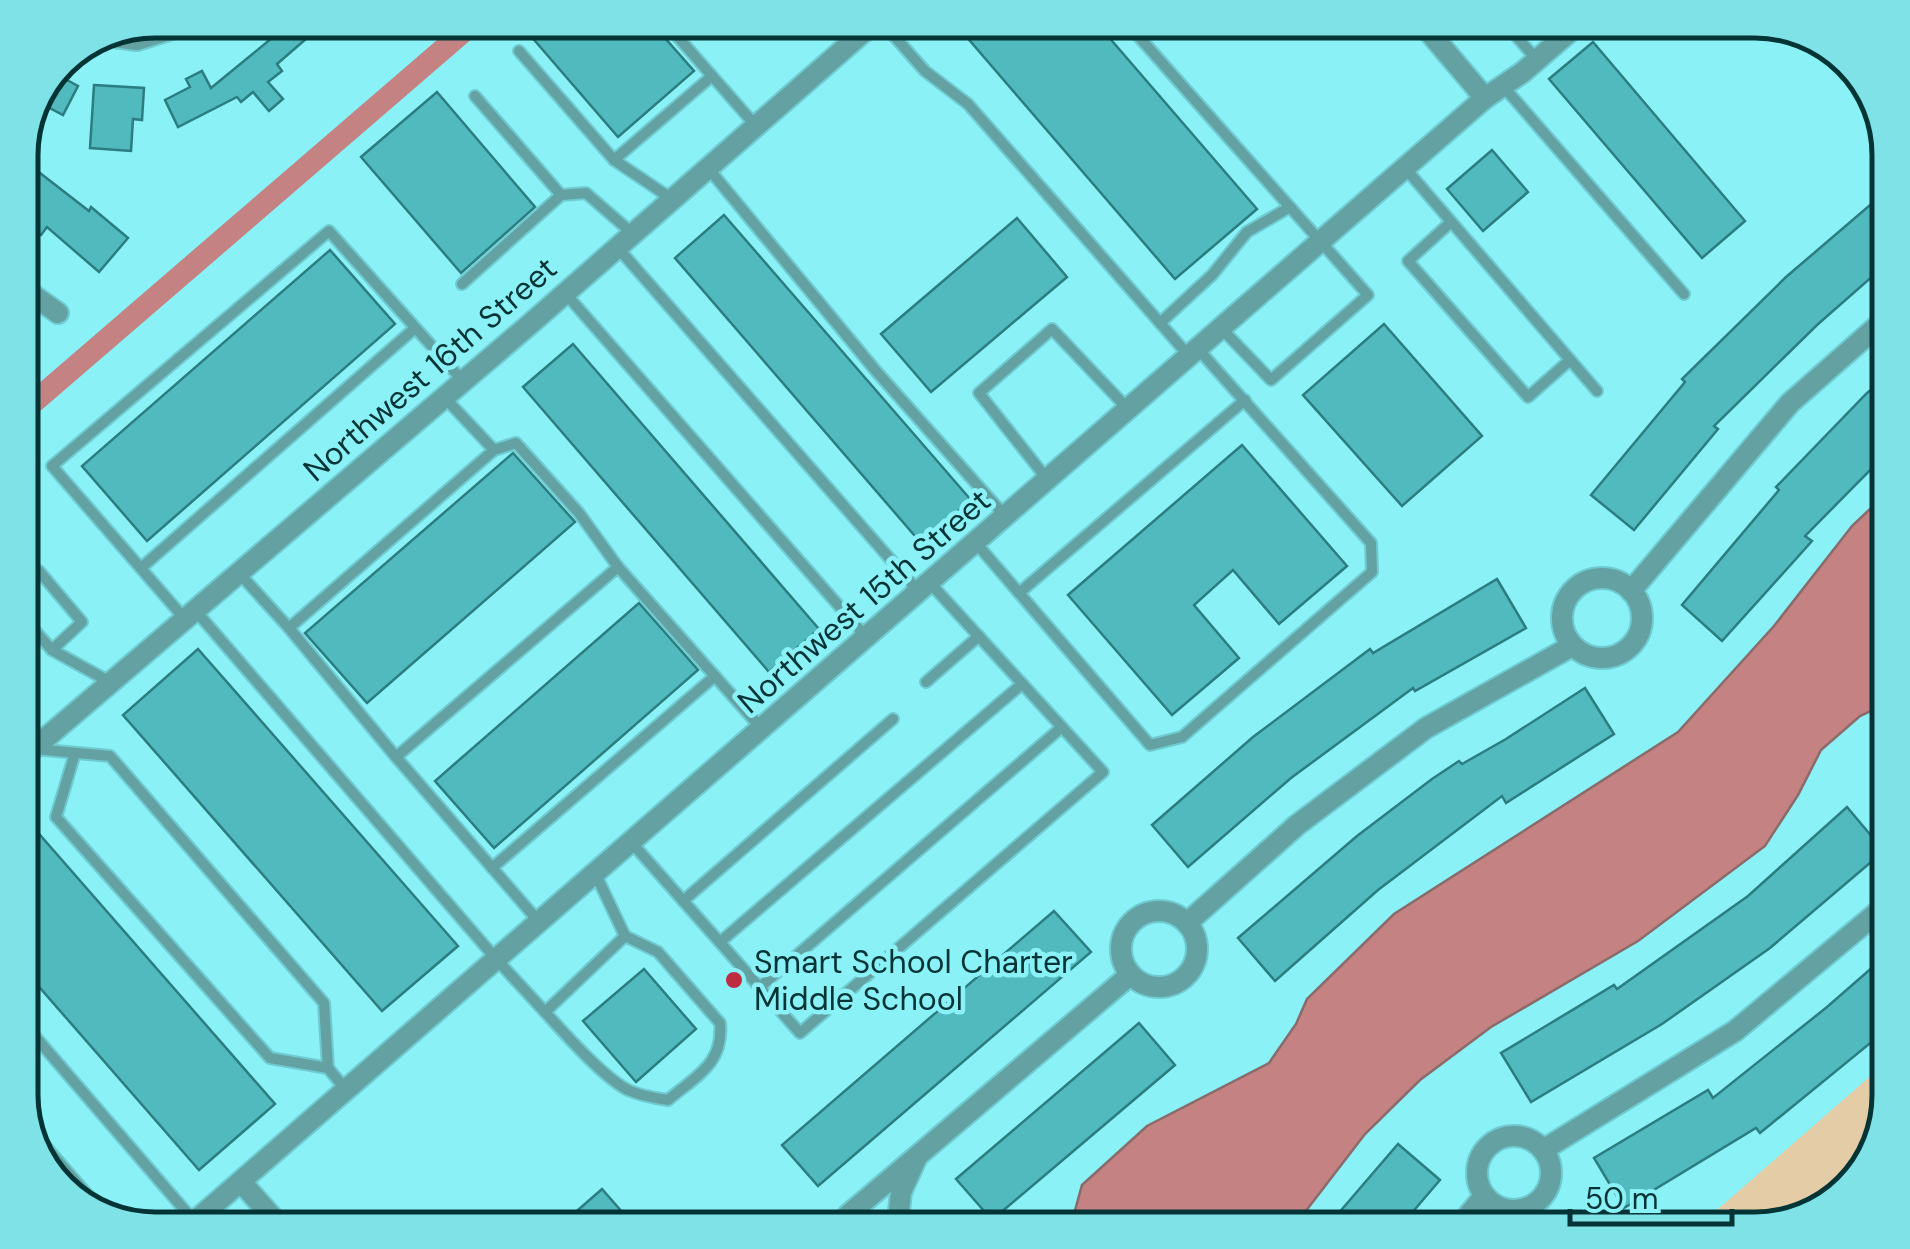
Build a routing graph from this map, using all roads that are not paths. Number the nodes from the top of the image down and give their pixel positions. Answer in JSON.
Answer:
{"nodes":[{"id":1,"x":679,"y":38,"type":"edge"},
{"id":2,"x":857,"y":38,"type":"edge"},
{"id":3,"x":895,"y":38,"type":"edge"},
{"id":4,"x":1140,"y":38,"type":"edge"},
{"id":5,"x":1437,"y":38,"type":"edge"},
{"id":6,"x":1518,"y":38,"type":"edge"},
{"id":7,"x":1562,"y":38,"type":"edge"},
{"id":8,"x":518,"y":51,"type":"dead end"},
{"id":9,"x":1537,"y":60,"type":"junction"},
{"id":10,"x":712,"y":76,"type":"junction"},
{"id":11,"x":1494,"y":92,"type":"junction"},
{"id":12,"x":474,"y":96,"type":"dead end"},
{"id":13,"x":756,"y":126,"type":"junction"},
{"id":14,"x":614,"y":160,"type":"junction"},
{"id":15,"x":708,"y":168,"type":"junction"},
{"id":16,"x":1404,"y":168,"type":"junction"},
{"id":17,"x":562,"y":195,"type":"junction"},
{"id":18,"x":672,"y":199,"type":"junction"},
{"id":19,"x":1290,"y":206,"type":"junction"},
{"id":20,"x":1451,"y":222,"type":"junction"},
{"id":21,"x":625,"y":240,"type":"junction"},
{"id":22,"x":1321,"y":242,"type":"junction"},
{"id":23,"x":462,"y":284,"type":"dead end"},
{"id":24,"x":566,"y":293,"type":"junction"},
{"id":25,"x":1684,"y":294,"type":"dead end"},
{"id":26,"x":38,"y":298,"type":"edge"},
{"id":27,"x":58,"y":312,"type":"dead end"},
{"id":28,"x":1160,"y":323,"type":"junction"},
{"id":29,"x":415,"y":328,"type":"junction"},
{"id":30,"x":1221,"y":328,"type":"junction"},
{"id":31,"x":1872,"y":331,"type":"edge"},
{"id":32,"x":1194,"y":352,"type":"junction"},
{"id":33,"x":1570,"y":360,"type":"junction"},
{"id":34,"x":463,"y":381,"type":"junction"},
{"id":35,"x":1597,"y":391,"type":"dead end"},
{"id":36,"x":444,"y":397,"type":"junction"},
{"id":37,"x":1244,"y":400,"type":"junction"},
{"id":38,"x":1128,"y":410,"type":"junction"},
{"id":39,"x":494,"y":450,"type":"junction"},
{"id":40,"x":1048,"y":480,"type":"junction"},
{"id":41,"x":1006,"y":517,"type":"junction"},
{"id":42,"x":976,"y":543,"type":"junction"},
{"id":43,"x":618,"y":567,"type":"junction"},
{"id":44,"x":141,"y":568,"type":"junction"},
{"id":45,"x":38,"y":571,"type":"edge"},
{"id":46,"x":239,"y":573,"type":"junction"},
{"id":47,"x":925,"y":587,"type":"junction"},
{"id":48,"x":1631,"y":591,"type":"junction"},
{"id":49,"x":1018,"y":593,"type":"junction"},
{"id":50,"x":190,"y":615,"type":"junction"},
{"id":51,"x":289,"y":628,"type":"junction"},
{"id":52,"x":38,"y":634,"type":"edge"},
{"id":53,"x":979,"y":636,"type":"junction"},
{"id":54,"x":867,"y":638,"type":"junction"},
{"id":55,"x":1572,"y":646,"type":"junction"},
{"id":56,"x":52,"y":650,"type":"junction"},
{"id":57,"x":715,"y":676,"type":"junction"},
{"id":58,"x":926,"y":682,"type":"dead end"},
{"id":59,"x":110,"y":683,"type":"junction"},
{"id":60,"x":1022,"y":684,"type":"junction"},
{"id":61,"x":893,"y":719,"type":"dead end"},
{"id":62,"x":1062,"y":727,"type":"junction"},
{"id":63,"x":762,"y":729,"type":"junction"},
{"id":64,"x":38,"y":740,"type":"edge"},
{"id":65,"x":38,"y":751,"type":"edge"},
{"id":66,"x":75,"y":752,"type":"junction"},
{"id":67,"x":396,"y":758,"type":"junction"},
{"id":68,"x":632,"y":843,"type":"junction"},
{"id":69,"x":492,"y":868,"type":"junction"},
{"id":70,"x":596,"y":874,"type":"junction"},
{"id":71,"x":683,"y":901,"type":"junction"},
{"id":72,"x":1872,"y":917,"type":"edge"},
{"id":73,"x":540,"y":923,"type":"junction"},
{"id":74,"x":1188,"y":923,"type":"junction"},
{"id":75,"x":625,"y":936,"type":"junction"},
{"id":76,"x":720,"y":942,"type":"junction"},
{"id":77,"x":498,"y":960,"type":"junction"},
{"id":78,"x":1130,"y":975,"type":"junction"},
{"id":79,"x":760,"y":987,"type":"junction"},
{"id":80,"x":546,"y":1012,"type":"junction"},
{"id":81,"x":38,"y":1040,"type":"edge"},
{"id":82,"x":40,"y":1042,"type":"joint"},
{"id":83,"x":328,"y":1068,"type":"junction"},
{"id":84,"x":347,"y":1092,"type":"junction"},
{"id":85,"x":1543,"y":1150,"type":"junction"},
{"id":86,"x":920,"y":1152,"type":"junction"},
{"id":87,"x":242,"y":1183,"type":"junction"},
{"id":88,"x":1484,"y":1196,"type":"junction"},
{"id":89,"x":179,"y":1212,"type":"edge"},
{"id":90,"x":206,"y":1212,"type":"edge"},
{"id":91,"x":267,"y":1212,"type":"edge"},
{"id":92,"x":863,"y":1212,"type":"edge"},
{"id":93,"x":899,"y":1212,"type":"edge"},
{"id":94,"x":1471,"y":1212,"type":"edge"}],
"edges":[{"from":1,"to":10,"type":"lane"},
{"from":2,"to":13,"type":"street","name":"Northwest 16th Street"},
{"from":3,"to":28,"type":"lane"},
{"from":4,"to":19,"type":"lane"},
{"from":5,"to":11,"type":"street"},
{"from":6,"to":9,"type":"lane"},
{"from":7,"to":9,"type":"street","name":"Northwest 15th Street"},
{"from":8,"to":14,"type":"lane"},
{"from":9,"to":11,"type":"street","name":"Northwest 15th Street"},
{"from":10,"to":13,"type":"lane"},
{"from":10,"to":14,"type":"lane"},
{"from":11,"to":16,"type":"street","name":"Northwest 15th Street"},
{"from":11,"to":25,"type":"lane"},
{"from":12,"to":17,"type":"lane"},
{"from":13,"to":15,"type":"street","name":"Northwest 16th Street"},
{"from":14,"to":18,"type":"lane"},
{"from":15,"to":18,"type":"street","name":"Northwest 16th Street"},
{"from":15,"to":41,"type":"lane"},
{"from":16,"to":20,"type":"lane"},
{"from":16,"to":22,"type":"street","name":"Northwest 15th Street"},
{"from":17,"to":21,"type":"lane"},
{"from":17,"to":23,"type":"lane"},
{"from":18,"to":21,"type":"street","name":"Northwest 16th Street"},
{"from":19,"to":22,"type":"lane"},
{"from":19,"to":28,"type":"lane"},
{"from":20,"to":33,"type":"lane"},
{"from":20,"to":33,"type":"lane"},
{"from":21,"to":24,"type":"street","name":"Northwest 16th Street"},
{"from":21,"to":47,"type":"lane"},
{"from":22,"to":30,"type":"street","name":"Northwest 15th Street"},
{"from":22,"to":30,"type":"lane"},
{"from":24,"to":34,"type":"street","name":"Northwest 16th Street"},
{"from":24,"to":54,"type":"lane"},
{"from":26,"to":27,"type":"street"},
{"from":28,"to":32,"type":"lane"},
{"from":29,"to":34,"type":"lane"},
{"from":29,"to":44,"type":"lane"},
{"from":29,"to":44,"type":"lane"},
{"from":30,"to":32,"type":"street","name":"Northwest 15th Street"},
{"from":31,"to":48,"type":"street"},
{"from":32,"to":37,"type":"lane"},
{"from":32,"to":38,"type":"street","name":"Northwest 15th Street"},
{"from":33,"to":35,"type":"lane"},
{"from":34,"to":36,"type":"street","name":"Northwest 16th Street"},
{"from":36,"to":39,"type":"lane"},
{"from":36,"to":46,"type":"street","name":"Northwest 16th Street"},
{"from":37,"to":49,"type":"lane"},
{"from":37,"to":49,"type":"lane"},
{"from":38,"to":40,"type":"street","name":"Northwest 15th Street"},
{"from":38,"to":40,"type":"lane"},
{"from":39,"to":43,"type":"lane"},
{"from":39,"to":51,"type":"lane"},
{"from":40,"to":41,"type":"street","name":"Northwest 15th Street"},
{"from":41,"to":42,"type":"street","name":"Northwest 15th Street"},
{"from":42,"to":47,"type":"street","name":"Northwest 15th Street"},
{"from":42,"to":49,"type":"lane"},
{"from":43,"to":57,"type":"lane"},
{"from":43,"to":67,"type":"lane"},
{"from":44,"to":50,"type":"lane"},
{"from":45,"to":56,"type":"lane"},
{"from":46,"to":50,"type":"street","name":"Northwest 16th Street"},
{"from":46,"to":51,"type":"lane"},
{"from":47,"to":53,"type":"lane"},
{"from":47,"to":54,"type":"street","name":"Northwest 15th Street"},
{"from":48,"to":55,"type":"street"},
{"from":48,"to":55,"type":"street"},
{"from":50,"to":59,"type":"street","name":"Northwest 16th Street"},
{"from":50,"to":77,"type":"lane"},
{"from":51,"to":67,"type":"lane"},
{"from":52,"to":56,"type":"lane"},
{"from":53,"to":58,"type":"lane"},
{"from":53,"to":60,"type":"lane"},
{"from":54,"to":63,"type":"street","name":"Northwest 15th Street"},
{"from":55,"to":74,"type":"street"},
{"from":56,"to":59,"type":"lane"},
{"from":57,"to":63,"type":"lane"},
{"from":57,"to":69,"type":"lane"},
{"from":59,"to":64,"type":"street","name":"Northwest 16th Street"},
{"from":60,"to":62,"type":"lane"},
{"from":60,"to":76,"type":"lane"},
{"from":61,"to":71,"type":"lane"},
{"from":62,"to":79,"type":"lane"},
{"from":62,"to":79,"type":"lane"},
{"from":63,"to":68,"type":"street","name":"Northwest 15th Street"},
{"from":65,"to":66,"type":"lane"},
{"from":66,"to":83,"type":"lane"},
{"from":66,"to":83,"type":"lane"},
{"from":67,"to":69,"type":"lane"},
{"from":68,"to":70,"type":"street","name":"Northwest 15th Street"},
{"from":68,"to":71,"type":"lane"},
{"from":69,"to":73,"type":"lane"},
{"from":70,"to":73,"type":"street","name":"Northwest 15th Street"},
{"from":70,"to":75,"type":"lane"},
{"from":71,"to":76,"type":"lane"},
{"from":72,"to":85,"type":"street"},
{"from":73,"to":77,"type":"street","name":"Northwest 15th Street"},
{"from":74,"to":78,"type":"street"},
{"from":74,"to":78,"type":"street"},
{"from":75,"to":80,"type":"lane"},
{"from":75,"to":80,"type":"lane"},
{"from":76,"to":79,"type":"lane"},
{"from":77,"to":80,"type":"lane"},
{"from":77,"to":84,"type":"street","name":"Northwest 15th Street"},
{"from":78,"to":86,"type":"street"},
{"from":81,"to":82,"type":"lane"},
{"from":82,"to":89,"type":"lane"},
{"from":83,"to":84,"type":"lane"},
{"from":84,"to":87,"type":"street","name":"Northwest 15th Street"},
{"from":85,"to":88,"type":"street"},
{"from":85,"to":88,"type":"street"},
{"from":86,"to":92,"type":"street"},
{"from":86,"to":93,"type":"street"},
{"from":87,"to":90,"type":"street","name":"Northwest 15th Street"},
{"from":87,"to":91,"type":"street"},
{"from":88,"to":94,"type":"street"}]}
